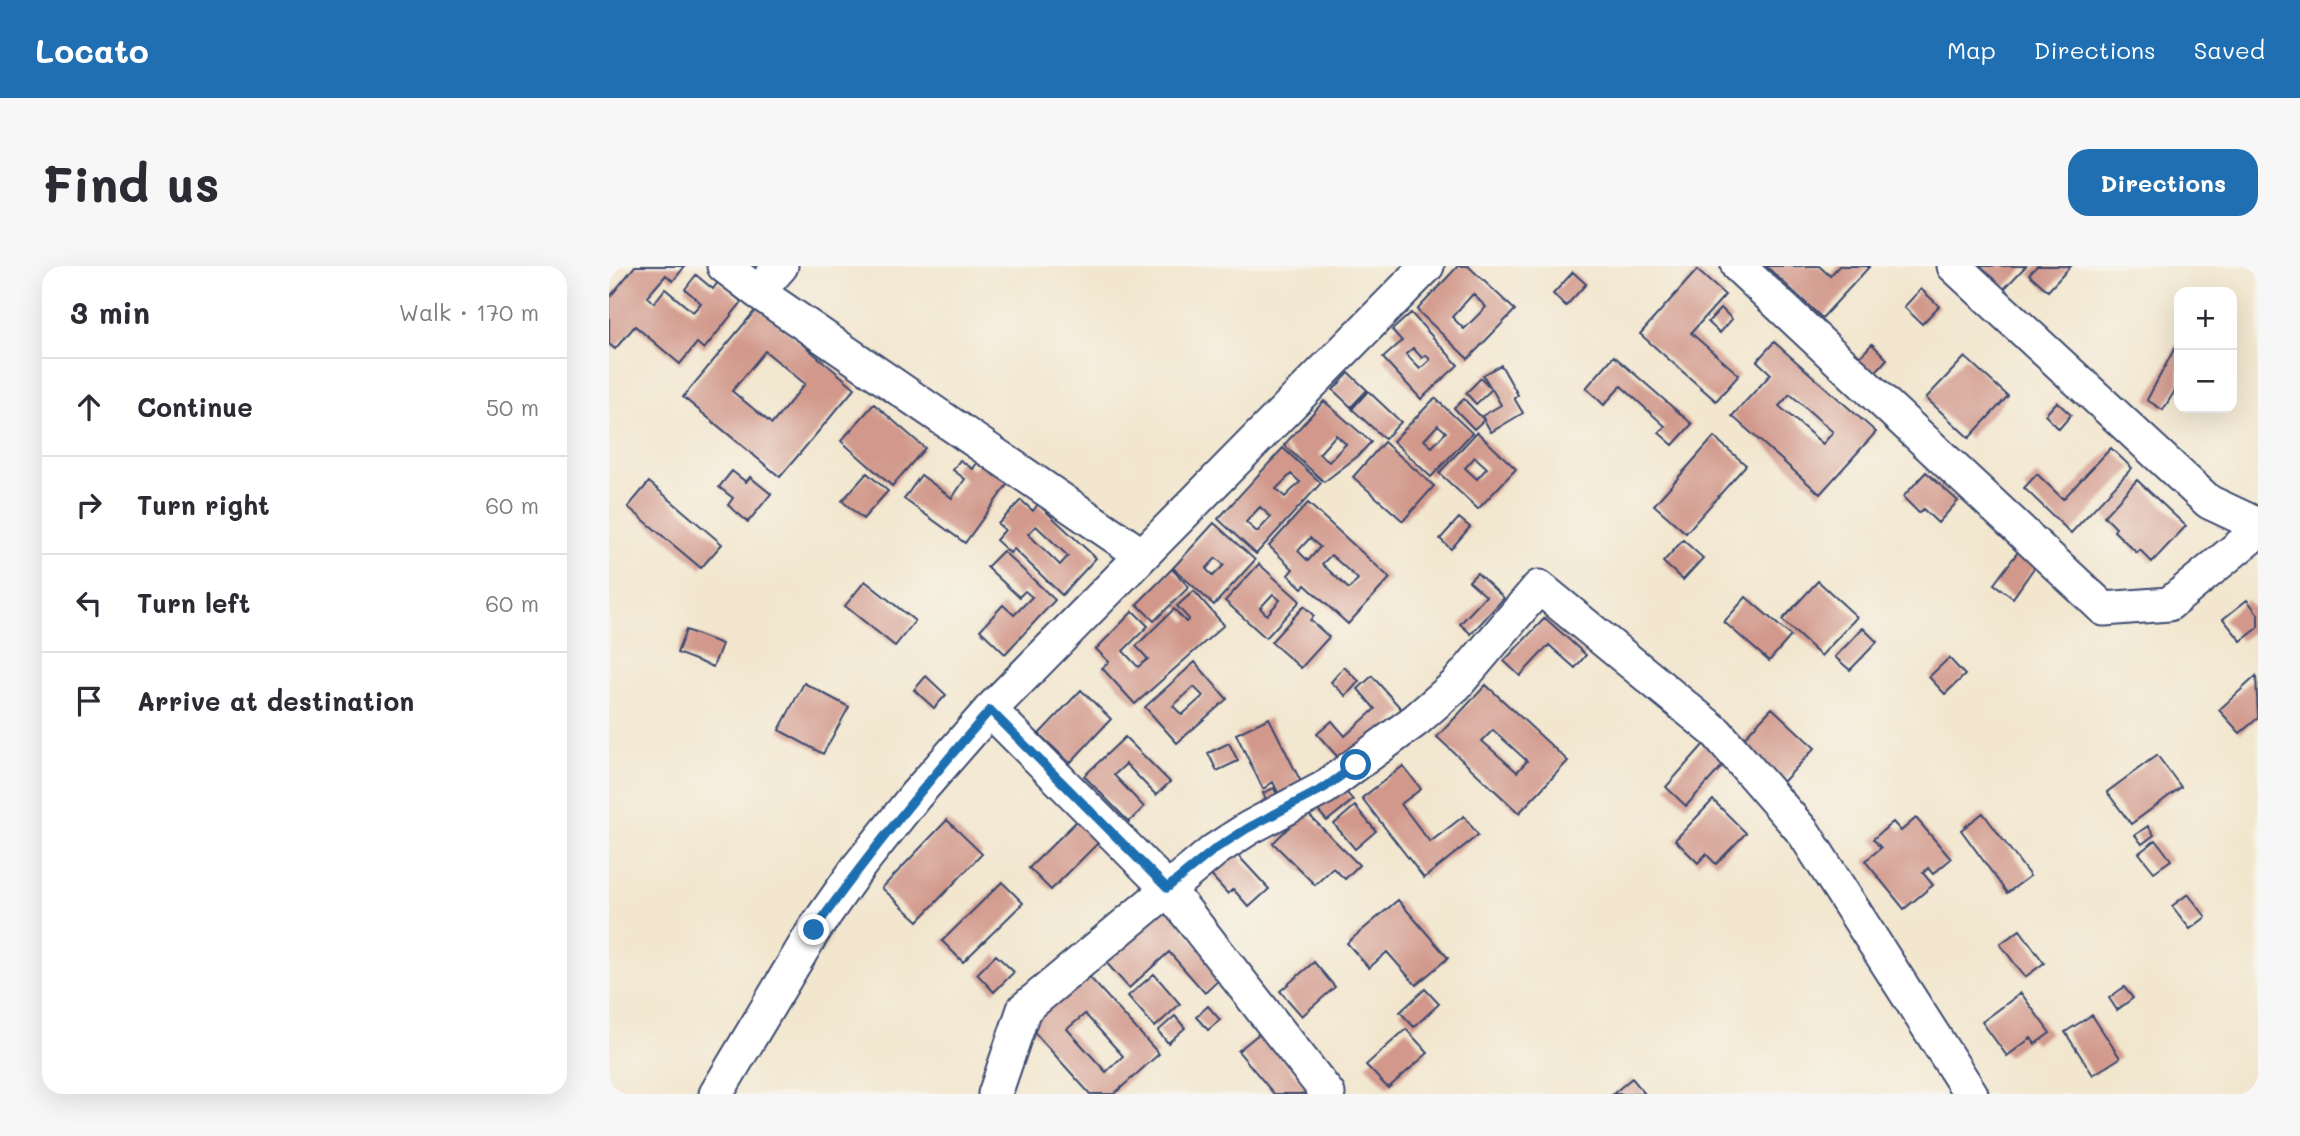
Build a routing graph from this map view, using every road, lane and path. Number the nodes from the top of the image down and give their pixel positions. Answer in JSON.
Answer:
{"nodes":[{"id":1,"x":725,"y":266,"type":"edge"},
{"id":2,"x":781,"y":266,"type":"edge"},
{"id":3,"x":1426,"y":266,"type":"edge"},
{"id":4,"x":1738,"y":266,"type":"edge"},
{"id":5,"x":1954,"y":266,"type":"edge"},
{"id":6,"x":758,"y":292,"type":"junction"},
{"id":7,"x":2258,"y":525,"type":"edge"},
{"id":8,"x":2258,"y":531,"type":"edge"},
{"id":9,"x":1142,"y":555,"type":"junction"},
{"id":10,"x":990,"y":710,"type":"junction"},
{"id":11,"x":1167,"y":888,"type":"junction"},
{"id":12,"x":716,"y":1094,"type":"edge"},
{"id":13,"x":995,"y":1094,"type":"edge"},
{"id":14,"x":1328,"y":1094,"type":"edge"},
{"id":15,"x":1971,"y":1094,"type":"edge"}],
"edges":[{"from":1,"to":6,"type":"street"},
{"from":2,"to":6,"type":"street"},
{"from":3,"to":9,"type":"street"},
{"from":4,"to":8,"type":"street"},
{"from":5,"to":7,"type":"street"},
{"from":6,"to":9,"type":"street"},
{"from":9,"to":10,"type":"street"},
{"from":10,"to":11,"type":"street"},
{"from":10,"to":12,"type":"street"},
{"from":11,"to":13,"type":"street"},
{"from":11,"to":14,"type":"street"},
{"from":11,"to":15,"type":"street"}]}
